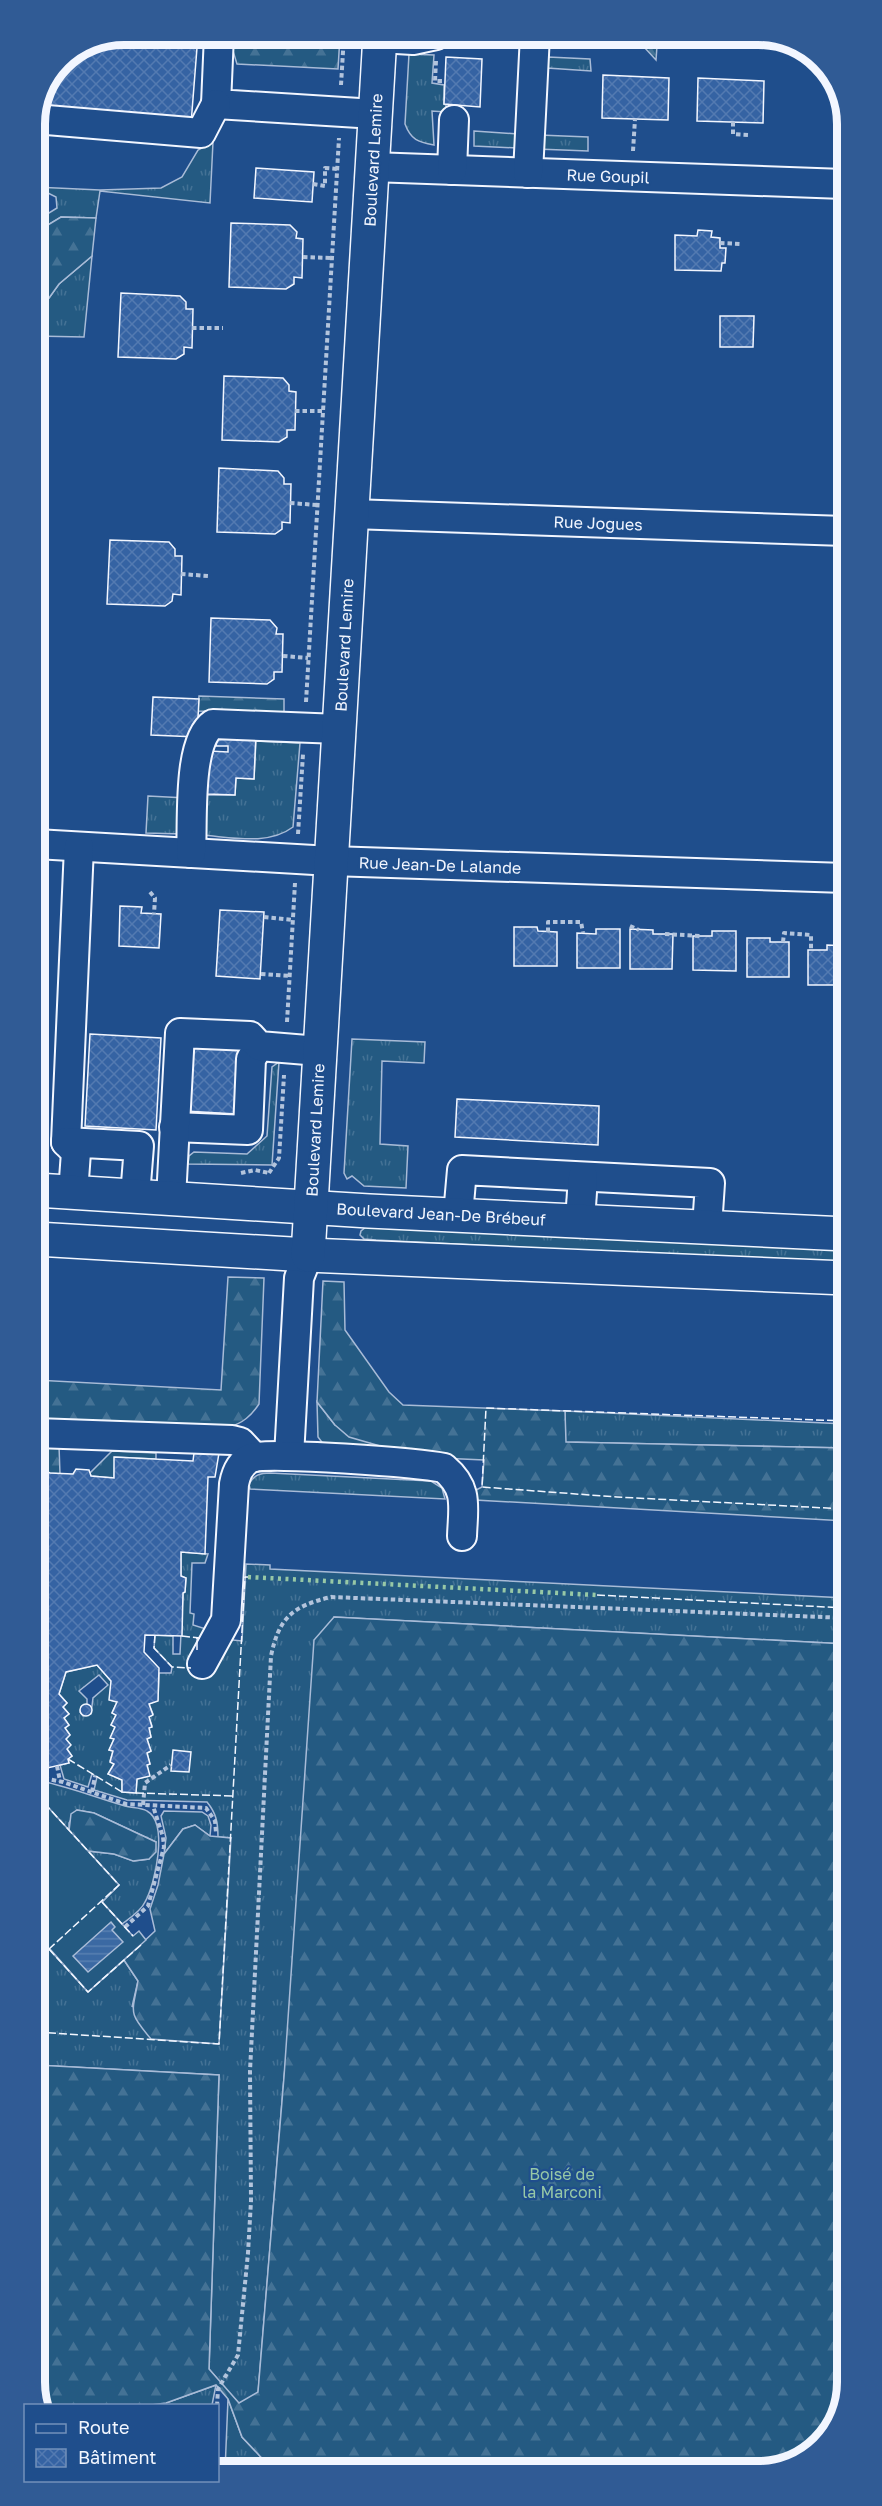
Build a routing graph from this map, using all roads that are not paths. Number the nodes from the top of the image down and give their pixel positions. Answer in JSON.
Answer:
{"nodes":[{"id":1,"x":219,"y":45,"type":"edge"},
{"id":2,"x":379,"y":45,"type":"edge"},
{"id":3,"x":535,"y":45,"type":"edge"},
{"id":4,"x":216,"y":104,"type":"junction"},
{"id":5,"x":375,"y":114,"type":"junction"},
{"id":6,"x":46,"y":120,"type":"edge"},
{"id":7,"x":454,"y":120,"type":"dead end"},
{"id":8,"x":372,"y":167,"type":"junction"},
{"id":9,"x":452,"y":170,"type":"junction"},
{"id":10,"x":528,"y":173,"type":"junction"},
{"id":11,"x":837,"y":184,"type":"edge"},
{"id":12,"x":352,"y":514,"type":"junction"},
{"id":13,"x":837,"y":531,"type":"edge"},
{"id":14,"x":339,"y":729,"type":"junction"},
{"id":15,"x":45,"y":845,"type":"edge"},
{"id":16,"x":80,"y":847,"type":"junction"},
{"id":17,"x":191,"y":853,"type":"junction"},
{"id":18,"x":331,"y":861,"type":"junction"},
{"id":19,"x":837,"y":878,"type":"edge"},
{"id":20,"x":259,"y":1046,"type":"junction"},
{"id":21,"x":320,"y":1051,"type":"junction"},
{"id":22,"x":174,"y":1127,"type":"junction"},
{"id":23,"x":66,"y":1142,"type":"junction"},
{"id":24,"x":583,"y":1177,"type":"junction"},
{"id":25,"x":45,"y":1191,"type":"edge"},
{"id":26,"x":73,"y":1193,"type":"junction"},
{"id":27,"x":135,"y":1196,"type":"junction"},
{"id":28,"x":171,"y":1198,"type":"junction"},
{"id":29,"x":311,"y":1206,"type":"junction"},
{"id":30,"x":458,"y":1215,"type":"junction"},
{"id":31,"x":580,"y":1221,"type":"junction"},
{"id":32,"x":707,"y":1227,"type":"junction"},
{"id":33,"x":837,"y":1234,"type":"edge"},
{"id":34,"x":45,"y":1240,"type":"edge"},
{"id":35,"x":308,"y":1255,"type":"junction"},
{"id":36,"x":837,"y":1278,"type":"edge"},
{"id":37,"x":45,"y":1435,"type":"edge"},
{"id":38,"x":289,"y":1456,"type":"junction"},
{"id":39,"x":254,"y":1457,"type":"junction"},
{"id":40,"x":462,"y":1536,"type":"dead end"},
{"id":41,"x":202,"y":1664,"type":"dead end"}],
"edges":[{"from":1,"to":4,"type":"street"},
{"from":2,"to":5,"type":"main road","name":"Boulevard Lemire"},
{"from":3,"to":10,"type":"street"},
{"from":4,"to":5,"type":"street"},
{"from":4,"to":6,"type":"street"},
{"from":5,"to":8,"type":"main road","name":"Boulevard Lemire"},
{"from":7,"to":9,"type":"street"},
{"from":8,"to":9,"type":"street","name":"Rue Goupil"},
{"from":8,"to":12,"type":"main road","name":"Boulevard Lemire"},
{"from":9,"to":10,"type":"street","name":"Rue Goupil"},
{"from":10,"to":11,"type":"street","name":"Rue Goupil"},
{"from":12,"to":13,"type":"street","name":"Rue Jogues"},
{"from":12,"to":14,"type":"main road","name":"Boulevard Lemire"},
{"from":14,"to":17,"type":"street"},
{"from":14,"to":18,"type":"main road","name":"Boulevard Lemire"},
{"from":15,"to":16,"type":"street","name":"Rue Jean-De Lalande"},
{"from":16,"to":17,"type":"street","name":"Rue Jean-De Lalande"},
{"from":16,"to":23,"type":"street"},
{"from":17,"to":18,"type":"street","name":"Rue Jean-De Lalande"},
{"from":18,"to":19,"type":"street","name":"Rue Jean-De Lalande"},
{"from":18,"to":21,"type":"main road","name":"Boulevard Lemire"},
{"from":20,"to":21,"type":"street"},
{"from":20,"to":22,"type":"street"},
{"from":20,"to":22,"type":"street"},
{"from":21,"to":29,"type":"main road","name":"Boulevard Lemire"},
{"from":22,"to":28,"type":"street"},
{"from":23,"to":26,"type":"street"},
{"from":23,"to":27,"type":"street"},
{"from":24,"to":30,"type":"street"},
{"from":24,"to":31,"type":"street"},
{"from":24,"to":32,"type":"street"},
{"from":25,"to":26,"type":"main road","name":"Boulevard Jean-De Brébeuf"},
{"from":26,"to":27,"type":"main road","name":"Boulevard Jean-De Brébeuf"},
{"from":27,"to":28,"type":"main road","name":"Boulevard Jean-De Brébeuf"},
{"from":28,"to":29,"type":"main road","name":"Boulevard Jean-De Brébeuf"},
{"from":29,"to":30,"type":"main road","name":"Boulevard Jean-De Brébeuf"},
{"from":29,"to":35,"type":"main road","name":"Boulevard Lemire"},
{"from":30,"to":31,"type":"main road","name":"Boulevard Jean-De Brébeuf"},
{"from":31,"to":32,"type":"main road","name":"Boulevard Jean-De Brébeuf"},
{"from":32,"to":33,"type":"main road","name":"Boulevard Jean-De Brébeuf"},
{"from":34,"to":35,"type":"main road"},
{"from":35,"to":36,"type":"main road"},
{"from":35,"to":38,"type":"street"},
{"from":37,"to":39,"type":"street"},
{"from":38,"to":39,"type":"street"},
{"from":38,"to":40,"type":"street"},
{"from":39,"to":41,"type":"street"}]}
